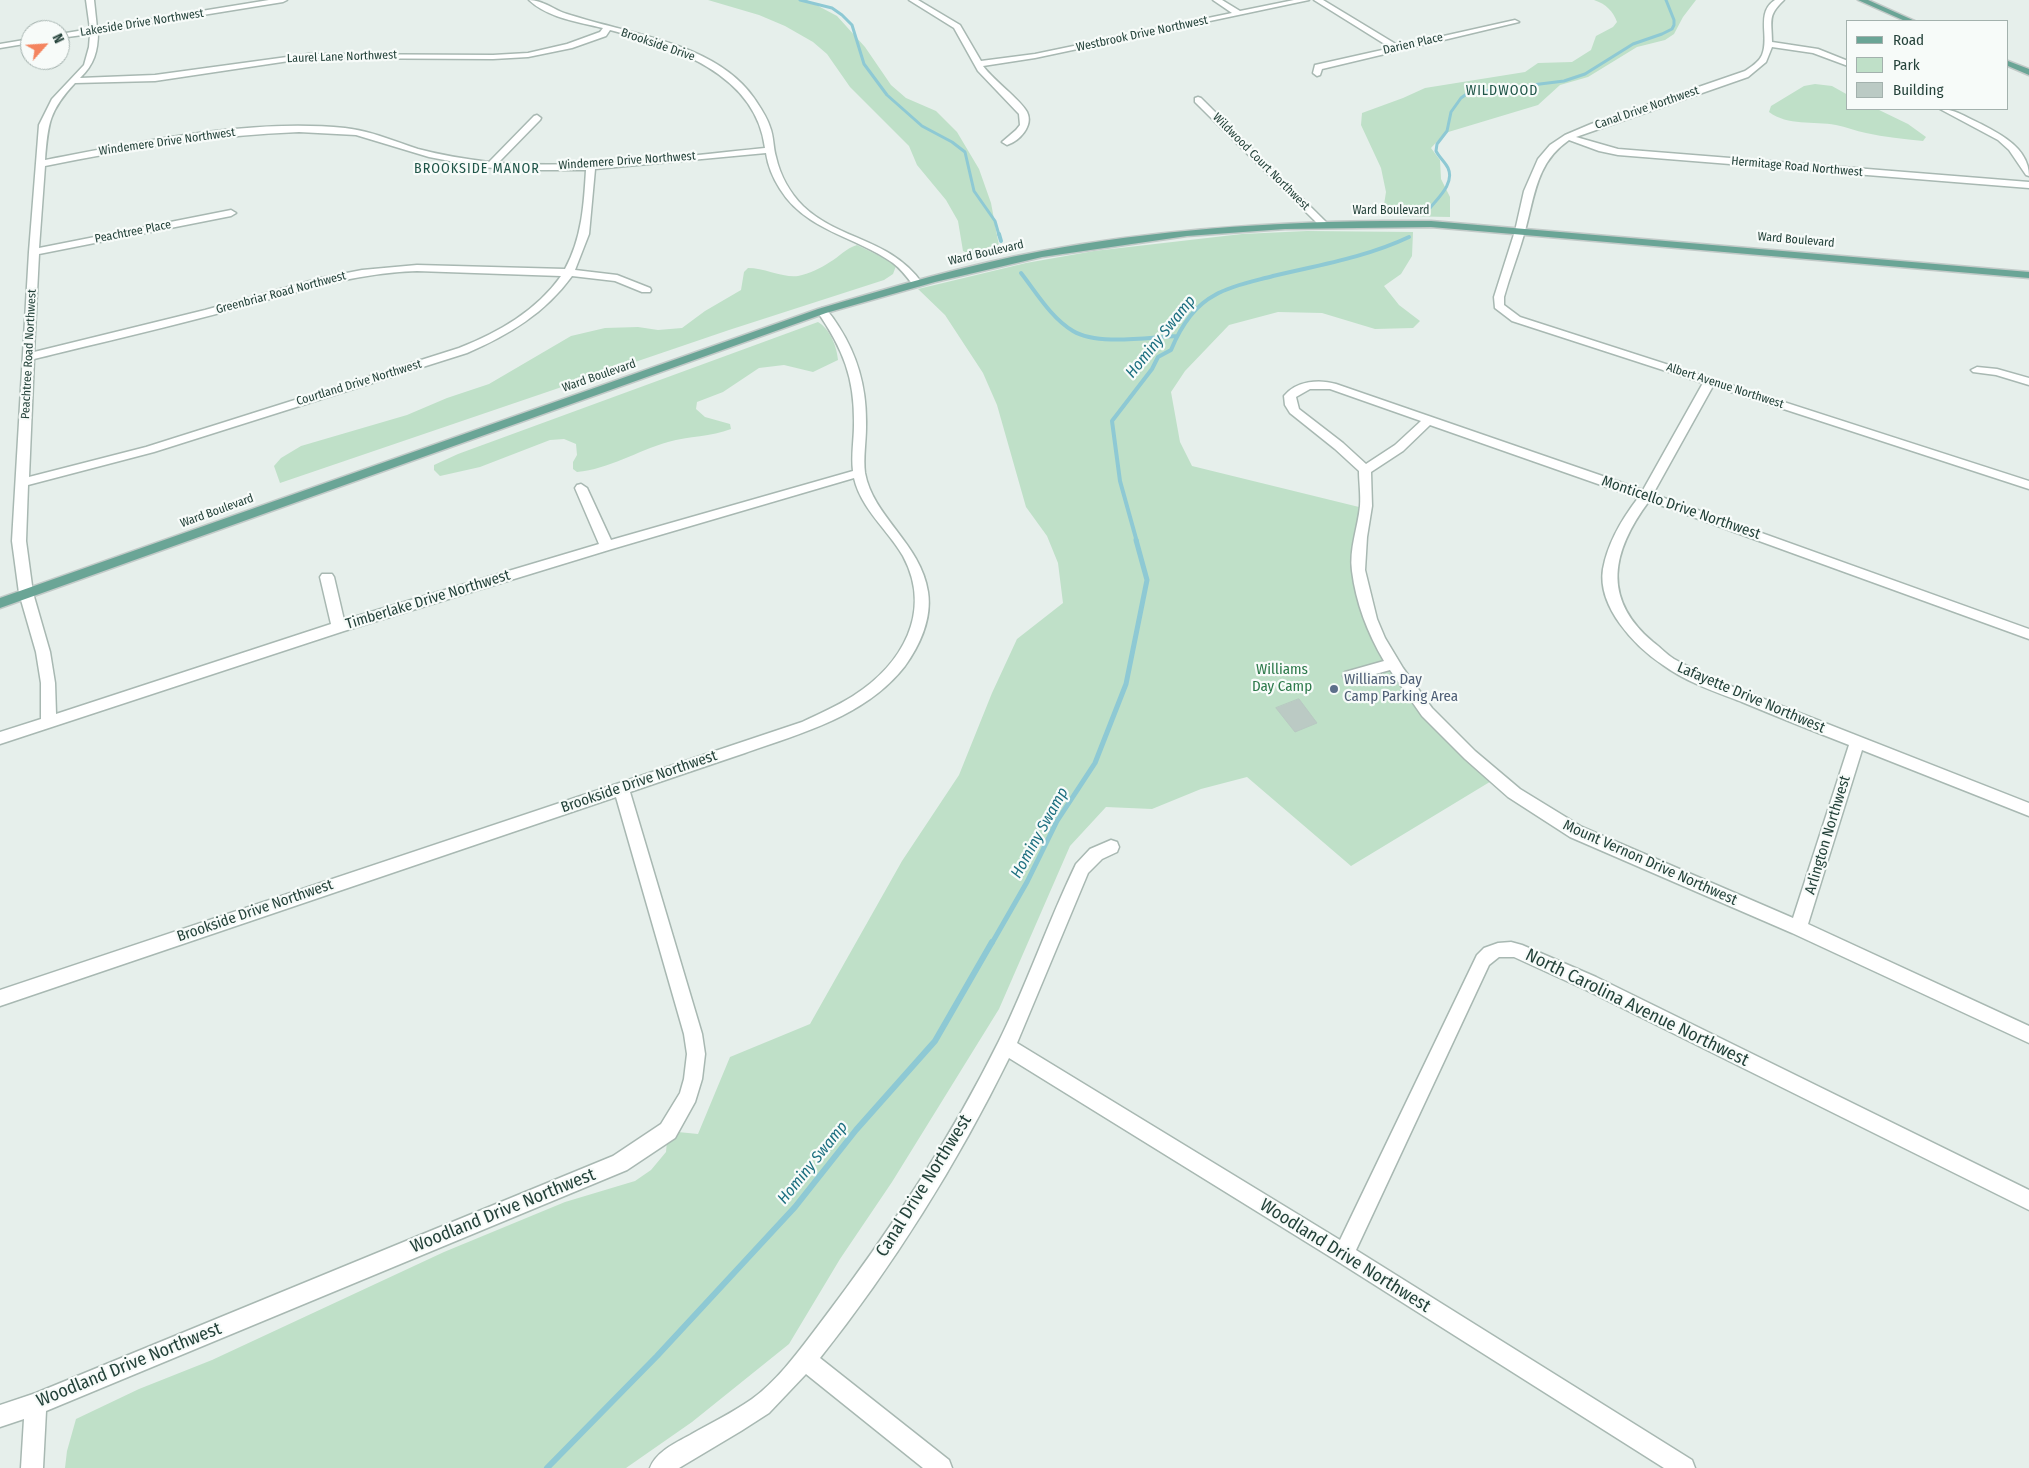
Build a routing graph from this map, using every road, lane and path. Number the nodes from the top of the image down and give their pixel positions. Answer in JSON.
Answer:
{"nodes":[{"id":1,"x":90,"y":0,"type":"edge"},
{"id":2,"x":283,"y":0,"type":"edge"},
{"id":3,"x":533,"y":0,"type":"edge"},
{"id":4,"x":913,"y":0,"type":"edge"},
{"id":5,"x":1218,"y":0,"type":"edge"},
{"id":6,"x":1305,"y":0,"type":"edge"},
{"id":7,"x":1318,"y":0,"type":"edge"},
{"id":8,"x":1780,"y":0,"type":"edge"},
{"id":9,"x":1862,"y":0,"type":"edge"},
{"id":10,"x":1239,"y":14,"type":"junction"},
{"id":11,"x":1909,"y":20,"type":"edge"},
{"id":12,"x":1515,"y":22,"type":"dead end"},
{"id":13,"x":607,"y":28,"type":"junction"},
{"id":14,"x":93,"y":30,"type":"junction"},
{"id":15,"x":70,"y":34,"type":"edge"},
{"id":16,"x":20,"y":43,"type":"edge"},
{"id":17,"x":1768,"y":44,"type":"junction"},
{"id":18,"x":0,"y":46,"type":"edge"},
{"id":19,"x":1397,"y":48,"type":"junction"},
{"id":20,"x":1846,"y":63,"type":"edge"},
{"id":21,"x":2009,"y":63,"type":"edge"},
{"id":22,"x":978,"y":64,"type":"junction"},
{"id":23,"x":2029,"y":72,"type":"edge"},
{"id":24,"x":1317,"y":73,"type":"dead end"},
{"id":25,"x":72,"y":81,"type":"junction"},
{"id":26,"x":1198,"y":100,"type":"dead end"},
{"id":27,"x":1946,"y":110,"type":"edge"},
{"id":28,"x":537,"y":118,"type":"dead end"},
{"id":29,"x":1568,"y":136,"type":"junction"},
{"id":30,"x":1007,"y":142,"type":"dead end"},
{"id":31,"x":770,"y":150,"type":"junction"},
{"id":32,"x":40,"y":164,"type":"junction"},
{"id":33,"x":491,"y":165,"type":"junction"},
{"id":34,"x":591,"y":166,"type":"junction"},
{"id":35,"x":2029,"y":173,"type":"edge"},
{"id":36,"x":2029,"y":185,"type":"edge"},
{"id":37,"x":231,"y":213,"type":"dead end"},
{"id":38,"x":1324,"y":225,"type":"junction"},
{"id":39,"x":1520,"y":231,"type":"junction"},
{"id":40,"x":34,"y":252,"type":"junction"},
{"id":41,"x":568,"y":273,"type":"junction"},
{"id":42,"x":2029,"y":275,"type":"edge"},
{"id":43,"x":917,"y":283,"type":"junction"},
{"id":44,"x":646,"y":290,"type":"dead end"},
{"id":45,"x":822,"y":311,"type":"junction"},
{"id":46,"x":29,"y":356,"type":"junction"},
{"id":47,"x":1977,"y":370,"type":"dead end"},
{"id":48,"x":1710,"y":381,"type":"junction"},
{"id":49,"x":2029,"y":382,"type":"edge"},
{"id":50,"x":1428,"y":420,"type":"junction"},
{"id":51,"x":1365,"y":470,"type":"junction"},
{"id":52,"x":859,"y":473,"type":"junction"},
{"id":53,"x":22,"y":483,"type":"junction"},
{"id":54,"x":2029,"y":485,"type":"edge"},
{"id":55,"x":581,"y":488,"type":"dead end"},
{"id":56,"x":1646,"y":496,"type":"junction"},
{"id":57,"x":607,"y":546,"type":"junction"},
{"id":58,"x":327,"y":577,"type":"dead end"},
{"id":59,"x":26,"y":593,"type":"junction"},
{"id":60,"x":0,"y":603,"type":"edge"},
{"id":61,"x":339,"y":627,"type":"junction"},
{"id":62,"x":2029,"y":634,"type":"edge"},
{"id":63,"x":1393,"y":664,"type":"junction"},
{"id":64,"x":1350,"y":676,"type":"dead end"},
{"id":65,"x":49,"y":722,"type":"junction"},
{"id":66,"x":0,"y":738,"type":"edge"},
{"id":67,"x":1857,"y":742,"type":"junction"},
{"id":68,"x":621,"y":788,"type":"junction"},
{"id":69,"x":2029,"y":810,"type":"edge"},
{"id":70,"x":1111,"y":847,"type":"dead end"},
{"id":71,"x":1798,"y":928,"type":"junction"},
{"id":72,"x":0,"y":998,"type":"edge"},
{"id":73,"x":2029,"y":1035,"type":"edge"},
{"id":74,"x":1006,"y":1046,"type":"junction"},
{"id":75,"x":2029,"y":1200,"type":"edge"},
{"id":76,"x":1344,"y":1254,"type":"junction"},
{"id":77,"x":805,"y":1360,"type":"junction"},
{"id":78,"x":36,"y":1404,"type":"junction"},
{"id":79,"x":0,"y":1416,"type":"edge"},
{"id":80,"x":32,"y":1468,"type":"edge"},
{"id":81,"x":661,"y":1468,"type":"edge"},
{"id":82,"x":941,"y":1468,"type":"edge"},
{"id":83,"x":1684,"y":1468,"type":"edge"}],
"edges":[{"from":1,"to":14,"type":"street","name":"Peachtree Road Northwest"},
{"from":2,"to":14,"type":"street","name":"Lakeside Drive Northwest"},
{"from":3,"to":13,"type":"street","name":"Brookside Drive"},
{"from":4,"to":22,"type":"street"},
{"from":5,"to":10,"type":"street"},
{"from":6,"to":10,"type":"street","name":"Westbrook Drive Northwest"},
{"from":7,"to":19,"type":"street"},
{"from":8,"to":17,"type":"street","name":"Canal Drive Northwest"},
{"from":9,"to":11,"type":"main road"},
{"from":10,"to":22,"type":"street","name":"Westbrook Drive Northwest"},
{"from":12,"to":19,"type":"street","name":"Darien Place"},
{"from":13,"to":25,"type":"street","name":"Laurel Lane Northwest"},
{"from":13,"to":31,"type":"street","name":"Brookside Drive"},
{"from":14,"to":15,"type":"street","name":"Lakeside Drive Northwest"},
{"from":14,"to":25,"type":"street","name":"Peachtree Road Northwest"},
{"from":16,"to":18,"type":"street"},
{"from":17,"to":20,"type":"street"},
{"from":17,"to":29,"type":"street","name":"Canal Drive Northwest"},
{"from":19,"to":24,"type":"street","name":"Darien Place"},
{"from":21,"to":23,"type":"main road"},
{"from":22,"to":30,"type":"street"},
{"from":25,"to":32,"type":"street","name":"Peachtree Road Northwest"},
{"from":26,"to":38,"type":"street","name":"Wildwood Court Northwest"},
{"from":27,"to":35,"type":"street"},
{"from":28,"to":33,"type":"street"},
{"from":29,"to":36,"type":"street","name":"Hermitage Road Northwest"},
{"from":29,"to":39,"type":"street","name":"Canal Drive Northwest"},
{"from":31,"to":34,"type":"street","name":"Windemere Drive Northwest"},
{"from":31,"to":43,"type":"street","name":"Brookside Drive"},
{"from":32,"to":33,"type":"street","name":"Windemere Drive Northwest"},
{"from":32,"to":40,"type":"street","name":"Peachtree Road Northwest"},
{"from":33,"to":34,"type":"street","name":"Windemere Drive Northwest"},
{"from":34,"to":41,"type":"street","name":"Courtland Drive Northwest"},
{"from":37,"to":40,"type":"street","name":"Peachtree Place"},
{"from":38,"to":39,"type":"main road","name":"Ward Boulevard"},
{"from":38,"to":43,"type":"main road","name":"Ward Boulevard"},
{"from":39,"to":42,"type":"main road","name":"Ward Boulevard"},
{"from":39,"to":48,"type":"street","name":"Albert Avenue Northwest"},
{"from":40,"to":46,"type":"street","name":"Peachtree Road Northwest"},
{"from":41,"to":44,"type":"street","name":"Greenbriar Road Northwest"},
{"from":41,"to":46,"type":"street","name":"Greenbriar Road Northwest"},
{"from":41,"to":53,"type":"street","name":"Courtland Drive Northwest"},
{"from":43,"to":45,"type":"main road","name":"Ward Boulevard"},
{"from":45,"to":52,"type":"street","name":"Brookside Drive Northwest"},
{"from":45,"to":59,"type":"main road","name":"Ward Boulevard"},
{"from":46,"to":53,"type":"street","name":"Peachtree Road Northwest"},
{"from":47,"to":49,"type":"street"},
{"from":48,"to":54,"type":"street","name":"Albert Avenue Northwest"},
{"from":48,"to":56,"type":"street","name":"Lafayette Drive Northwest"},
{"from":50,"to":51,"type":"street"},
{"from":50,"to":51,"type":"street","name":"Monticello Drive Northwest"},
{"from":50,"to":56,"type":"street","name":"Monticello Drive Northwest"},
{"from":51,"to":63,"type":"street","name":"Mount Vernon Drive Northwest"},
{"from":52,"to":57,"type":"street","name":"Timberlake Drive Northwest"},
{"from":52,"to":68,"type":"street","name":"Brookside Drive Northwest"},
{"from":53,"to":59,"type":"street","name":"Peachtree Road Northwest"},
{"from":55,"to":57,"type":"street"},
{"from":56,"to":62,"type":"street","name":"Monticello Drive Northwest"},
{"from":56,"to":67,"type":"street","name":"Lafayette Drive Northwest"},
{"from":57,"to":61,"type":"street","name":"Timberlake Drive Northwest"},
{"from":58,"to":61,"type":"street"},
{"from":59,"to":60,"type":"main road","name":"Ward Boulevard"},
{"from":59,"to":65,"type":"street","name":"Peachtree Road Northwest"},
{"from":61,"to":65,"type":"street","name":"Timberlake Drive Northwest"},
{"from":63,"to":64,"type":"street"},
{"from":63,"to":71,"type":"street","name":"Mount Vernon Drive Northwest"},
{"from":65,"to":66,"type":"street","name":"Timberlake Drive Northwest"},
{"from":67,"to":69,"type":"street","name":"Lafayette Drive Northwest"},
{"from":67,"to":71,"type":"street","name":"Arlington Northwest"},
{"from":68,"to":72,"type":"street","name":"Brookside Drive Northwest"},
{"from":68,"to":78,"type":"street","name":"Woodland Drive Northwest"},
{"from":70,"to":74,"type":"street","name":"Canal Drive Northwest"},
{"from":71,"to":73,"type":"street","name":"Mount Vernon Drive Northwest"},
{"from":74,"to":76,"type":"street","name":"Woodland Drive Northwest"},
{"from":74,"to":77,"type":"street","name":"Canal Drive Northwest"},
{"from":75,"to":76,"type":"street","name":"North Carolina Avenue Northwest"},
{"from":76,"to":83,"type":"street","name":"Woodland Drive Northwest"},
{"from":77,"to":81,"type":"street","name":"Canal Drive Northwest"},
{"from":77,"to":82,"type":"street"},
{"from":78,"to":79,"type":"street","name":"Woodland Drive Northwest"},
{"from":78,"to":80,"type":"street"}]}
